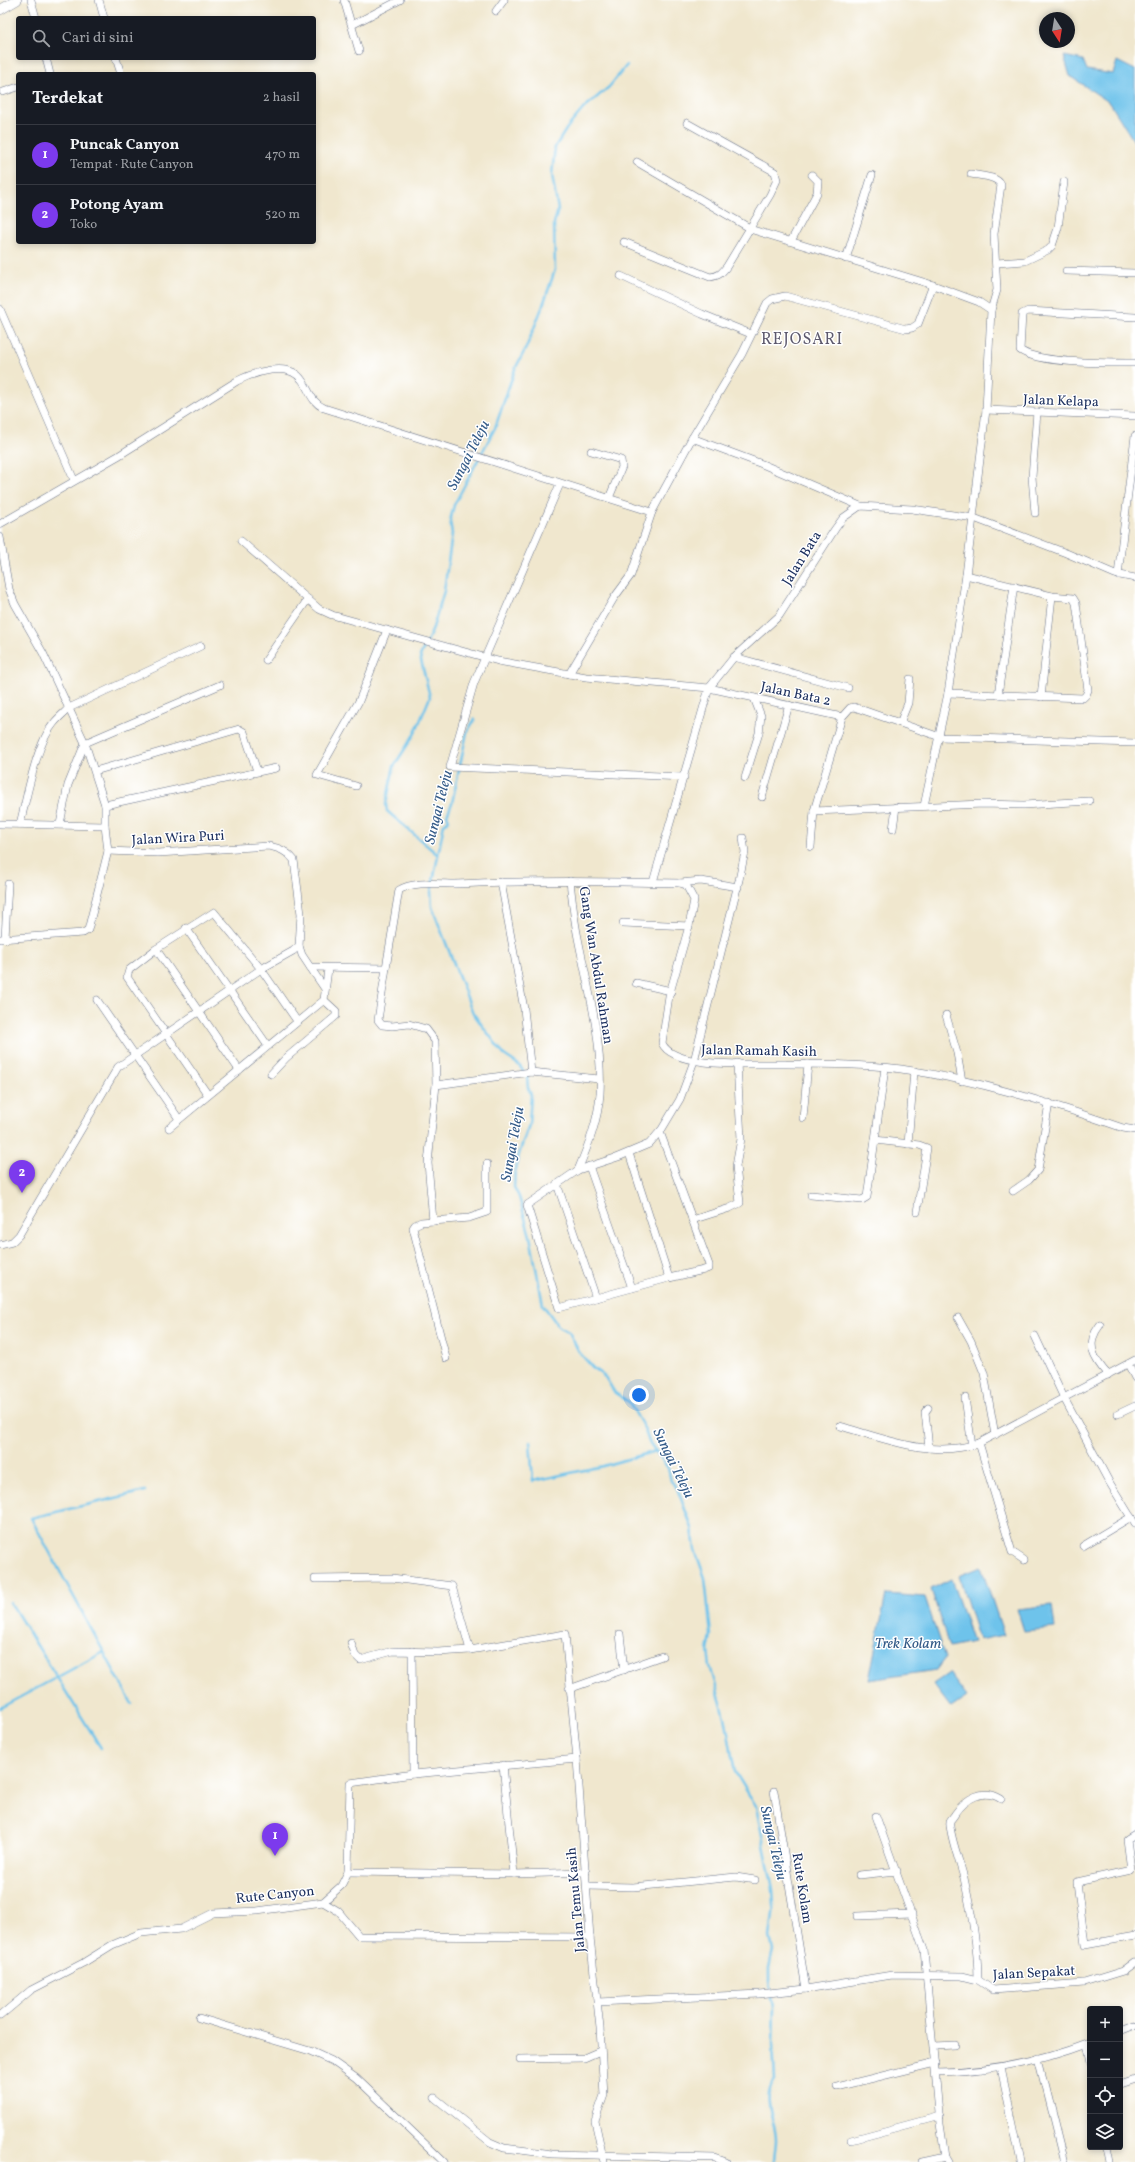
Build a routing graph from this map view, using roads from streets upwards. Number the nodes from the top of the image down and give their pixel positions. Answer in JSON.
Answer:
{"nodes":[{"id":1,"x":31,"y":0,"type":"edge"},
{"id":2,"x":99,"y":0,"type":"edge"},
{"id":3,"x":344,"y":0,"type":"edge"},
{"id":4,"x":400,"y":0,"type":"edge"},
{"id":5,"x":504,"y":0,"type":"edge"},
{"id":6,"x":14,"y":1,"type":"edge"},
{"id":7,"x":0,"y":10,"type":"edge"},
{"id":8,"x":496,"y":11,"type":"dead end"},
{"id":9,"x":35,"y":16,"type":"edge"},
{"id":10,"x":103,"y":16,"type":"edge"},
{"id":11,"x":352,"y":25,"type":"junction"},
{"id":12,"x":360,"y":50,"type":"dead end"},
{"id":13,"x":46,"y":60,"type":"edge"},
{"id":14,"x":117,"y":60,"type":"edge"},
{"id":15,"x":50,"y":72,"type":"edge"},
{"id":16,"x":120,"y":72,"type":"edge"},
{"id":17,"x":16,"y":88,"type":"edge"},
{"id":18,"x":3,"y":92,"type":"dead end"},
{"id":19,"x":687,"y":123,"type":"dead end"},
{"id":20,"x":637,"y":162,"type":"dead end"},
{"id":21,"x":971,"y":174,"type":"dead end"},
{"id":22,"x":872,"y":175,"type":"dead end"},
{"id":23,"x":812,"y":176,"type":"dead end"},
{"id":24,"x":1064,"y":182,"type":"dead end"},
{"id":25,"x":750,"y":228,"type":"junction"},
{"id":26,"x":791,"y":241,"type":"junction"},
{"id":27,"x":624,"y":242,"type":"dead end"},
{"id":28,"x":846,"y":259,"type":"junction"},
{"id":29,"x":996,"y":263,"type":"junction"},
{"id":30,"x":1066,"y":272,"type":"dead end"},
{"id":31,"x":1135,"y":272,"type":"edge"},
{"id":32,"x":620,"y":276,"type":"dead end"},
{"id":33,"x":933,"y":286,"type":"junction"},
{"id":34,"x":0,"y":309,"type":"edge"},
{"id":35,"x":991,"y":310,"type":"junction"},
{"id":36,"x":1135,"y":318,"type":"edge"},
{"id":37,"x":751,"y":334,"type":"junction"},
{"id":38,"x":1135,"y":363,"type":"edge"},
{"id":39,"x":986,"y":410,"type":"junction"},
{"id":40,"x":1037,"y":412,"type":"junction"},
{"id":41,"x":1135,"y":416,"type":"edge"},
{"id":42,"x":1135,"y":436,"type":"edge"},
{"id":43,"x":692,"y":438,"type":"junction"},
{"id":44,"x":591,"y":451,"type":"dead end"},
{"id":45,"x":74,"y":480,"type":"junction"},
{"id":46,"x":560,"y":484,"type":"junction"},
{"id":47,"x":609,"y":498,"type":"junction"},
{"id":48,"x":860,"y":506,"type":"junction"},
{"id":49,"x":652,"y":512,"type":"junction"},
{"id":50,"x":1035,"y":512,"type":"dead end"},
{"id":51,"x":974,"y":518,"type":"junction"},
{"id":52,"x":0,"y":524,"type":"edge"},
{"id":53,"x":0,"y":537,"type":"edge"},
{"id":54,"x":241,"y":541,"type":"dead end"},
{"id":55,"x":966,"y":575,"type":"junction"},
{"id":56,"x":1118,"y":575,"type":"junction"},
{"id":57,"x":1135,"y":578,"type":"edge"},
{"id":58,"x":1014,"y":586,"type":"junction"},
{"id":59,"x":1052,"y":596,"type":"junction"},
{"id":60,"x":308,"y":599,"type":"junction"},
{"id":61,"x":386,"y":630,"type":"junction"},
{"id":62,"x":201,"y":646,"type":"dead end"},
{"id":63,"x":734,"y":657,"type":"junction"},
{"id":64,"x":486,"y":658,"type":"junction"},
{"id":65,"x":266,"y":660,"type":"dead end"},
{"id":66,"x":569,"y":674,"type":"junction"},
{"id":67,"x":910,"y":679,"type":"dead end"},
{"id":68,"x":220,"y":686,"type":"dead end"},
{"id":69,"x":710,"y":688,"type":"junction"},
{"id":70,"x":848,"y":688,"type":"dead end"},
{"id":71,"x":948,"y":694,"type":"junction"},
{"id":72,"x":998,"y":695,"type":"junction"},
{"id":73,"x":1041,"y":697,"type":"junction"},
{"id":74,"x":754,"y":698,"type":"junction"},
{"id":75,"x":789,"y":705,"type":"junction"},
{"id":76,"x":69,"y":708,"type":"junction"},
{"id":77,"x":842,"y":717,"type":"junction"},
{"id":78,"x":900,"y":723,"type":"junction"},
{"id":79,"x":940,"y":737,"type":"junction"},
{"id":80,"x":85,"y":743,"type":"junction"},
{"id":81,"x":1135,"y":744,"type":"edge"},
{"id":82,"x":276,"y":768,"type":"dead end"},
{"id":83,"x":95,"y":771,"type":"junction"},
{"id":84,"x":257,"y":771,"type":"junction"},
{"id":85,"x":684,"y":777,"type":"junction"},
{"id":86,"x":745,"y":778,"type":"dead end"},
{"id":87,"x":356,"y":786,"type":"dead end"},
{"id":88,"x":762,"y":797,"type":"dead end"},
{"id":89,"x":1089,"y":801,"type":"dead end"},
{"id":90,"x":105,"y":804,"type":"junction"},
{"id":91,"x":924,"y":806,"type":"junction"},
{"id":92,"x":896,"y":807,"type":"junction"},
{"id":93,"x":814,"y":811,"type":"junction"},
{"id":94,"x":0,"y":824,"type":"edge"},
{"id":95,"x":20,"y":824,"type":"junction"},
{"id":96,"x":60,"y":824,"type":"junction"},
{"id":97,"x":104,"y":826,"type":"junction"},
{"id":98,"x":892,"y":829,"type":"dead end"},
{"id":99,"x":743,"y":838,"type":"dead end"},
{"id":100,"x":811,"y":847,"type":"dead end"},
{"id":101,"x":108,"y":851,"type":"junction"},
{"id":102,"x":570,"y":881,"type":"junction"},
{"id":103,"x":501,"y":882,"type":"junction"},
{"id":104,"x":653,"y":882,"type":"junction"},
{"id":105,"x":680,"y":883,"type":"junction"},
{"id":106,"x":8,"y":884,"type":"dead end"},
{"id":107,"x":738,"y":887,"type":"junction"},
{"id":108,"x":623,"y":923,"type":"dead end"},
{"id":109,"x":689,"y":926,"type":"junction"},
{"id":110,"x":186,"y":928,"type":"junction"},
{"id":111,"x":3,"y":939,"type":"edge"},
{"id":112,"x":299,"y":946,"type":"junction"},
{"id":113,"x":156,"y":949,"type":"junction"},
{"id":114,"x":310,"y":967,"type":"junction"},
{"id":115,"x":386,"y":968,"type":"junction"},
{"id":116,"x":261,"y":969,"type":"junction"},
{"id":117,"x":328,"y":969,"type":"junction"},
{"id":118,"x":636,"y":983,"type":"dead end"},
{"id":119,"x":325,"y":988,"type":"junction"},
{"id":120,"x":230,"y":990,"type":"junction"},
{"id":121,"x":671,"y":990,"type":"junction"},
{"id":122,"x":97,"y":1000,"type":"dead end"},
{"id":123,"x":324,"y":1000,"type":"junction"},
{"id":124,"x":199,"y":1011,"type":"junction"},
{"id":125,"x":946,"y":1015,"type":"dead end"},
{"id":126,"x":297,"y":1021,"type":"junction"},
{"id":127,"x":167,"y":1034,"type":"junction"},
{"id":128,"x":268,"y":1046,"type":"junction"},
{"id":129,"x":136,"y":1055,"type":"junction"},
{"id":130,"x":694,"y":1061,"type":"junction"},
{"id":131,"x":737,"y":1063,"type":"junction"},
{"id":132,"x":808,"y":1064,"type":"junction"},
{"id":133,"x":885,"y":1068,"type":"junction"},
{"id":134,"x":239,"y":1070,"type":"junction"},
{"id":135,"x":914,"y":1071,"type":"junction"},
{"id":136,"x":529,"y":1072,"type":"junction"},
{"id":137,"x":271,"y":1074,"type":"dead end"},
{"id":138,"x":599,"y":1079,"type":"junction"},
{"id":139,"x":962,"y":1081,"type":"junction"},
{"id":140,"x":436,"y":1085,"type":"junction"},
{"id":141,"x":208,"y":1095,"type":"junction"},
{"id":142,"x":1049,"y":1103,"type":"junction"},
{"id":143,"x":803,"y":1118,"type":"dead end"},
{"id":144,"x":179,"y":1119,"type":"junction"},
{"id":145,"x":168,"y":1128,"type":"dead end"},
{"id":146,"x":1135,"y":1130,"type":"edge"},
{"id":147,"x":660,"y":1132,"type":"junction"},
{"id":148,"x":875,"y":1140,"type":"junction"},
{"id":149,"x":908,"y":1144,"type":"junction"},
{"id":150,"x":629,"y":1152,"type":"junction"},
{"id":151,"x":487,"y":1164,"type":"dead end"},
{"id":152,"x":589,"y":1166,"type":"junction"},
{"id":153,"x":578,"y":1170,"type":"junction"},
{"id":154,"x":557,"y":1184,"type":"junction"},
{"id":155,"x":1013,"y":1191,"type":"dead end"},
{"id":156,"x":811,"y":1194,"type":"dead end"},
{"id":157,"x":917,"y":1212,"type":"dead end"},
{"id":158,"x":692,"y":1220,"type":"junction"},
{"id":159,"x":433,"y":1221,"type":"junction"},
{"id":160,"x":0,"y":1245,"type":"edge"},
{"id":161,"x":669,"y":1278,"type":"junction"},
{"id":162,"x":632,"y":1288,"type":"junction"},
{"id":163,"x":596,"y":1298,"type":"junction"},
{"id":164,"x":958,"y":1318,"type":"dead end"},
{"id":165,"x":1100,"y":1325,"type":"dead end"},
{"id":166,"x":1035,"y":1336,"type":"dead end"},
{"id":167,"x":446,"y":1358,"type":"dead end"},
{"id":168,"x":1135,"y":1360,"type":"edge"},
{"id":169,"x":1128,"y":1364,"type":"junction"},
{"id":170,"x":1108,"y":1374,"type":"junction"},
{"id":171,"x":1135,"y":1378,"type":"edge"},
{"id":172,"x":964,"y":1398,"type":"dead end"},
{"id":173,"x":1064,"y":1398,"type":"junction"},
{"id":174,"x":1135,"y":1406,"type":"edge"},
{"id":175,"x":928,"y":1408,"type":"dead end"},
{"id":176,"x":1118,"y":1414,"type":"dead end"},
{"id":177,"x":840,"y":1426,"type":"dead end"},
{"id":178,"x":995,"y":1435,"type":"junction"},
{"id":179,"x":979,"y":1443,"type":"junction"},
{"id":180,"x":972,"y":1446,"type":"junction"},
{"id":181,"x":929,"y":1448,"type":"junction"},
{"id":182,"x":1131,"y":1513,"type":"edge"},
{"id":183,"x":1135,"y":1524,"type":"edge"},
{"id":184,"x":1083,"y":1546,"type":"dead end"},
{"id":185,"x":1024,"y":1560,"type":"dead end"},
{"id":186,"x":315,"y":1579,"type":"dead end"},
{"id":187,"x":620,"y":1634,"type":"dead end"},
{"id":188,"x":351,"y":1643,"type":"dead end"},
{"id":189,"x":470,"y":1650,"type":"junction"},
{"id":190,"x":412,"y":1651,"type":"junction"},
{"id":191,"x":662,"y":1656,"type":"dead end"},
{"id":192,"x":624,"y":1670,"type":"junction"},
{"id":193,"x":569,"y":1689,"type":"junction"},
{"id":194,"x":577,"y":1759,"type":"junction"},
{"id":195,"x":503,"y":1765,"type":"junction"},
{"id":196,"x":413,"y":1774,"type":"junction"},
{"id":197,"x":774,"y":1791,"type":"dead end"},
{"id":198,"x":1001,"y":1799,"type":"dead end"},
{"id":199,"x":876,"y":1816,"type":"dead end"},
{"id":200,"x":1135,"y":1834,"type":"edge"},
{"id":201,"x":897,"y":1871,"type":"junction"},
{"id":202,"x":348,"y":1872,"type":"junction"},
{"id":203,"x":586,"y":1872,"type":"junction"},
{"id":204,"x":514,"y":1874,"type":"junction"},
{"id":205,"x":859,"y":1874,"type":"dead end"},
{"id":206,"x":755,"y":1880,"type":"dead end"},
{"id":207,"x":587,"y":1886,"type":"junction"},
{"id":208,"x":323,"y":1902,"type":"junction"},
{"id":209,"x":912,"y":1914,"type":"junction"},
{"id":210,"x":857,"y":1916,"type":"dead end"},
{"id":211,"x":1135,"y":1936,"type":"edge"},
{"id":212,"x":590,"y":1937,"type":"junction"},
{"id":213,"x":1135,"y":1962,"type":"edge"},
{"id":214,"x":927,"y":1974,"type":"junction"},
{"id":215,"x":978,"y":1980,"type":"junction"},
{"id":216,"x":806,"y":1989,"type":"junction"},
{"id":217,"x":598,"y":2002,"type":"junction"},
{"id":218,"x":0,"y":2016,"type":"edge"},
{"id":219,"x":199,"y":2018,"type":"dead end"},
{"id":220,"x":1135,"y":2025,"type":"edge"},
{"id":221,"x":1123,"y":2030,"type":"edge"},
{"id":222,"x":1087,"y":2043,"type":"edge"},
{"id":223,"x":955,"y":2045,"type":"dead end"},
{"id":224,"x":934,"y":2046,"type":"junction"},
{"id":225,"x":600,"y":2051,"type":"junction"},
{"id":226,"x":1038,"y":2058,"type":"junction"},
{"id":227,"x":520,"y":2059,"type":"dead end"},
{"id":228,"x":936,"y":2063,"type":"junction"},
{"id":229,"x":1001,"y":2068,"type":"junction"},
{"id":230,"x":936,"y":2072,"type":"junction"},
{"id":231,"x":1135,"y":2080,"type":"edge"},
{"id":232,"x":1123,"y":2084,"type":"edge"},
{"id":233,"x":837,"y":2087,"type":"dead end"},
{"id":234,"x":435,"y":2098,"type":"dead end"},
{"id":235,"x":940,"y":2116,"type":"junction"},
{"id":236,"x":851,"y":2140,"type":"dead end"},
{"id":237,"x":1107,"y":2150,"type":"edge"},
{"id":238,"x":604,"y":2159,"type":"edge"},
{"id":239,"x":947,"y":2159,"type":"edge"},
{"id":240,"x":444,"y":2162,"type":"edge"},
{"id":241,"x":726,"y":2162,"type":"edge"},
{"id":242,"x":922,"y":2162,"type":"edge"},
{"id":243,"x":1021,"y":2162,"type":"edge"},
{"id":244,"x":1064,"y":2162,"type":"edge"},
{"id":245,"x":1109,"y":2162,"type":"edge"}],
"edges":[{"from":1,"to":9,"type":"street"},
{"from":2,"to":10,"type":"street"},
{"from":3,"to":11,"type":"street"},
{"from":4,"to":11,"type":"street"},
{"from":5,"to":8,"type":"street"},
{"from":6,"to":7,"type":"street"},
{"from":11,"to":12,"type":"street"},
{"from":13,"to":15,"type":"street"},
{"from":14,"to":16,"type":"street"},
{"from":17,"to":18,"type":"street"},
{"from":19,"to":25,"type":"street"},
{"from":20,"to":25,"type":"street"},
{"from":21,"to":29,"type":"street"},
{"from":22,"to":28,"type":"street"},
{"from":23,"to":26,"type":"street"},
{"from":24,"to":29,"type":"street"},
{"from":25,"to":26,"type":"street"},
{"from":25,"to":27,"type":"street"},
{"from":26,"to":28,"type":"street"},
{"from":28,"to":33,"type":"street"},
{"from":29,"to":35,"type":"street"},
{"from":30,"to":31,"type":"street"},
{"from":32,"to":37,"type":"street"},
{"from":33,"to":35,"type":"street"},
{"from":33,"to":37,"type":"street"},
{"from":34,"to":45,"type":"street"},
{"from":35,"to":39,"type":"street"},
{"from":36,"to":38,"type":"street"},
{"from":37,"to":43,"type":"street"},
{"from":39,"to":40,"type":"street","name":"Jalan Kelapa"},
{"from":39,"to":51,"type":"street"},
{"from":40,"to":41,"type":"street","name":"Jalan Kelapa"},
{"from":40,"to":50,"type":"street"},
{"from":42,"to":56,"type":"street"},
{"from":43,"to":48,"type":"street"},
{"from":43,"to":49,"type":"street"},
{"from":44,"to":47,"type":"street"},
{"from":45,"to":46,"type":"street"},
{"from":45,"to":52,"type":"street"},
{"from":46,"to":47,"type":"street"},
{"from":46,"to":64,"type":"street"},
{"from":47,"to":49,"type":"street"},
{"from":48,"to":51,"type":"street"},
{"from":48,"to":63,"type":"street","name":"Jalan Bata"},
{"from":49,"to":66,"type":"street"},
{"from":51,"to":55,"type":"street"},
{"from":51,"to":56,"type":"street"},
{"from":53,"to":76,"type":"street"},
{"from":54,"to":60,"type":"street","name":"Jalan Bata 2"},
{"from":55,"to":58,"type":"street"},
{"from":55,"to":71,"type":"street"},
{"from":56,"to":57,"type":"street"},
{"from":58,"to":59,"type":"street"},
{"from":58,"to":72,"type":"street"},
{"from":59,"to":73,"type":"street"},
{"from":59,"to":73,"type":"street"},
{"from":60,"to":61,"type":"street","name":"Jalan Bata 2"},
{"from":60,"to":65,"type":"street"},
{"from":61,"to":64,"type":"street","name":"Jalan Bata 2"},
{"from":61,"to":87,"type":"street"},
{"from":62,"to":76,"type":"street"},
{"from":63,"to":69,"type":"street","name":"Jalan Bata"},
{"from":63,"to":70,"type":"street"},
{"from":64,"to":66,"type":"street","name":"Jalan Bata 2"},
{"from":64,"to":85,"type":"street"},
{"from":66,"to":69,"type":"street","name":"Jalan Bata 2"},
{"from":67,"to":78,"type":"street"},
{"from":68,"to":80,"type":"street"},
{"from":69,"to":74,"type":"street","name":"Jalan Bata 2"},
{"from":69,"to":85,"type":"street","name":"Jalan Bata"},
{"from":71,"to":72,"type":"street"},
{"from":71,"to":79,"type":"street"},
{"from":72,"to":73,"type":"street"},
{"from":74,"to":75,"type":"street","name":"Jalan Bata 2"},
{"from":74,"to":86,"type":"street"},
{"from":75,"to":77,"type":"street","name":"Jalan Bata 2"},
{"from":75,"to":88,"type":"street"},
{"from":76,"to":80,"type":"street"},
{"from":76,"to":95,"type":"street"},
{"from":77,"to":78,"type":"street","name":"Jalan Bata 2"},
{"from":77,"to":93,"type":"street"},
{"from":78,"to":79,"type":"street","name":"Jalan Bata 2"},
{"from":79,"to":81,"type":"street","name":"Jalan Bata 2"},
{"from":79,"to":91,"type":"street"},
{"from":80,"to":83,"type":"street"},
{"from":80,"to":96,"type":"street"},
{"from":82,"to":84,"type":"street"},
{"from":83,"to":84,"type":"street"},
{"from":83,"to":90,"type":"street"},
{"from":84,"to":90,"type":"street"},
{"from":85,"to":104,"type":"street","name":"Jalan Bata"},
{"from":89,"to":91,"type":"street"},
{"from":90,"to":97,"type":"street"},
{"from":91,"to":92,"type":"street"},
{"from":92,"to":93,"type":"street"},
{"from":92,"to":98,"type":"street"},
{"from":93,"to":100,"type":"street"},
{"from":94,"to":95,"type":"street"},
{"from":95,"to":96,"type":"street"},
{"from":96,"to":97,"type":"street"},
{"from":97,"to":101,"type":"street"},
{"from":99,"to":107,"type":"street"},
{"from":101,"to":111,"type":"street"},
{"from":101,"to":112,"type":"street","name":"Jalan Wira Puri"},
{"from":102,"to":103,"type":"street"},
{"from":102,"to":104,"type":"street"},
{"from":102,"to":138,"type":"street","name":"Gang Wan Abdul Rahman"},
{"from":103,"to":115,"type":"street"},
{"from":103,"to":136,"type":"street"},
{"from":104,"to":105,"type":"street"},
{"from":105,"to":107,"type":"street"},
{"from":105,"to":109,"type":"street","name":"Jalan Ramah Kasih"},
{"from":106,"to":111,"type":"street"},
{"from":107,"to":130,"type":"street"},
{"from":108,"to":109,"type":"street"},
{"from":109,"to":121,"type":"street","name":"Jalan Ramah Kasih"},
{"from":110,"to":113,"type":"street"},
{"from":110,"to":116,"type":"street"},
{"from":110,"to":120,"type":"street"},
{"from":112,"to":114,"type":"street"},
{"from":112,"to":116,"type":"street"},
{"from":113,"to":124,"type":"street"},
{"from":113,"to":127,"type":"street"},
{"from":114,"to":117,"type":"street"},
{"from":114,"to":119,"type":"street"},
{"from":115,"to":117,"type":"street"},
{"from":115,"to":140,"type":"street"},
{"from":116,"to":120,"type":"street"},
{"from":116,"to":126,"type":"street"},
{"from":117,"to":119,"type":"street"},
{"from":118,"to":121,"type":"street"},
{"from":119,"to":123,"type":"street"},
{"from":120,"to":124,"type":"street"},
{"from":120,"to":128,"type":"street"},
{"from":121,"to":130,"type":"street","name":"Jalan Ramah Kasih"},
{"from":122,"to":129,"type":"street"},
{"from":123,"to":126,"type":"street"},
{"from":123,"to":137,"type":"street"},
{"from":124,"to":127,"type":"street"},
{"from":124,"to":134,"type":"street"},
{"from":125,"to":139,"type":"street"},
{"from":126,"to":128,"type":"street"},
{"from":127,"to":129,"type":"street"},
{"from":127,"to":141,"type":"street"},
{"from":128,"to":134,"type":"street"},
{"from":129,"to":144,"type":"street"},
{"from":129,"to":160,"type":"street"},
{"from":130,"to":131,"type":"street","name":"Jalan Ramah Kasih"},
{"from":130,"to":147,"type":"street"},
{"from":131,"to":132,"type":"street","name":"Jalan Ramah Kasih"},
{"from":131,"to":158,"type":"street"},
{"from":132,"to":133,"type":"street","name":"Jalan Ramah Kasih"},
{"from":132,"to":143,"type":"street"},
{"from":133,"to":135,"type":"street","name":"Jalan Ramah Kasih"},
{"from":133,"to":148,"type":"street"},
{"from":134,"to":141,"type":"street"},
{"from":135,"to":139,"type":"street","name":"Jalan Ramah Kasih"},
{"from":135,"to":149,"type":"street"},
{"from":136,"to":138,"type":"street"},
{"from":136,"to":140,"type":"street"},
{"from":138,"to":153,"type":"street","name":"Gang Wan Abdul Rahman"},
{"from":139,"to":142,"type":"street","name":"Jalan Ramah Kasih"},
{"from":140,"to":159,"type":"street"},
{"from":141,"to":144,"type":"street"},
{"from":142,"to":146,"type":"street","name":"Jalan Ramah Kasih"},
{"from":142,"to":155,"type":"street"},
{"from":144,"to":145,"type":"street"},
{"from":147,"to":150,"type":"street"},
{"from":147,"to":158,"type":"street"},
{"from":148,"to":149,"type":"street"},
{"from":148,"to":156,"type":"street"},
{"from":149,"to":157,"type":"street"},
{"from":150,"to":152,"type":"street"},
{"from":150,"to":161,"type":"street"},
{"from":151,"to":159,"type":"street"},
{"from":152,"to":153,"type":"street"},
{"from":152,"to":162,"type":"street"},
{"from":153,"to":154,"type":"street"},
{"from":154,"to":163,"type":"street"},
{"from":154,"to":163,"type":"street"},
{"from":158,"to":161,"type":"street"},
{"from":159,"to":167,"type":"street"},
{"from":161,"to":162,"type":"street"},
{"from":162,"to":163,"type":"street"},
{"from":164,"to":178,"type":"street"},
{"from":165,"to":170,"type":"street"},
{"from":166,"to":173,"type":"street"},
{"from":168,"to":169,"type":"street"},
{"from":169,"to":170,"type":"street"},
{"from":169,"to":171,"type":"street"},
{"from":170,"to":173,"type":"street"},
{"from":172,"to":180,"type":"street"},
{"from":173,"to":178,"type":"street"},
{"from":173,"to":182,"type":"street"},
{"from":174,"to":176,"type":"street"},
{"from":175,"to":181,"type":"street"},
{"from":177,"to":181,"type":"street"},
{"from":178,"to":179,"type":"street"},
{"from":179,"to":180,"type":"street"},
{"from":179,"to":185,"type":"street"},
{"from":180,"to":181,"type":"street"},
{"from":182,"to":183,"type":"street"},
{"from":182,"to":184,"type":"street"},
{"from":186,"to":189,"type":"street"},
{"from":187,"to":192,"type":"street"},
{"from":188,"to":190,"type":"street"},
{"from":189,"to":190,"type":"street"},
{"from":189,"to":193,"type":"street","name":"Jalan Temu Kasih"},
{"from":190,"to":196,"type":"street"},
{"from":191,"to":192,"type":"street"},
{"from":192,"to":193,"type":"street"},
{"from":193,"to":194,"type":"street","name":"Jalan Temu Kasih"},
{"from":194,"to":195,"type":"street"},
{"from":194,"to":203,"type":"street","name":"Jalan Temu Kasih"},
{"from":195,"to":196,"type":"street"},
{"from":195,"to":204,"type":"street"},
{"from":196,"to":202,"type":"street"},
{"from":197,"to":216,"type":"street","name":"Rute Kolam"},
{"from":198,"to":215,"type":"street"},
{"from":199,"to":201,"type":"street"},
{"from":200,"to":211,"type":"street"},
{"from":201,"to":205,"type":"street"},
{"from":201,"to":209,"type":"street"},
{"from":202,"to":204,"type":"street"},
{"from":202,"to":208,"type":"street"},
{"from":203,"to":204,"type":"street"},
{"from":203,"to":207,"type":"street","name":"Jalan Temu Kasih"},
{"from":206,"to":207,"type":"street"},
{"from":207,"to":212,"type":"street","name":"Jalan Temu Kasih"},
{"from":208,"to":212,"type":"street","name":"Rute Canyon"},
{"from":208,"to":218,"type":"street","name":"Rute Canyon"},
{"from":209,"to":210,"type":"street"},
{"from":209,"to":214,"type":"street"},
{"from":212,"to":217,"type":"street","name":"Jalan Temu Kasih"},
{"from":213,"to":215,"type":"street","name":"Jalan Sepakat"},
{"from":214,"to":215,"type":"street","name":"Jalan Sepakat"},
{"from":214,"to":216,"type":"street","name":"Jalan Sepakat"},
{"from":214,"to":224,"type":"street"},
{"from":216,"to":217,"type":"street","name":"Jalan Sepakat"},
{"from":217,"to":225,"type":"street","name":"Jalan Temu Kasih"},
{"from":219,"to":240,"type":"street"},
{"from":220,"to":221,"type":"street"},
{"from":222,"to":226,"type":"street"},
{"from":223,"to":224,"type":"street"},
{"from":224,"to":228,"type":"street"},
{"from":225,"to":227,"type":"street"},
{"from":225,"to":238,"type":"street","name":"Jalan Temu Kasih"},
{"from":226,"to":229,"type":"street"},
{"from":226,"to":244,"type":"street"},
{"from":228,"to":230,"type":"street"},
{"from":228,"to":233,"type":"street"},
{"from":229,"to":230,"type":"street"},
{"from":229,"to":243,"type":"street"},
{"from":230,"to":235,"type":"street"},
{"from":231,"to":232,"type":"street"},
{"from":234,"to":238,"type":"street"},
{"from":235,"to":236,"type":"street"},
{"from":235,"to":239,"type":"street"},
{"from":237,"to":245,"type":"street"},
{"from":238,"to":241,"type":"street"},
{"from":239,"to":242,"type":"street"}]}
